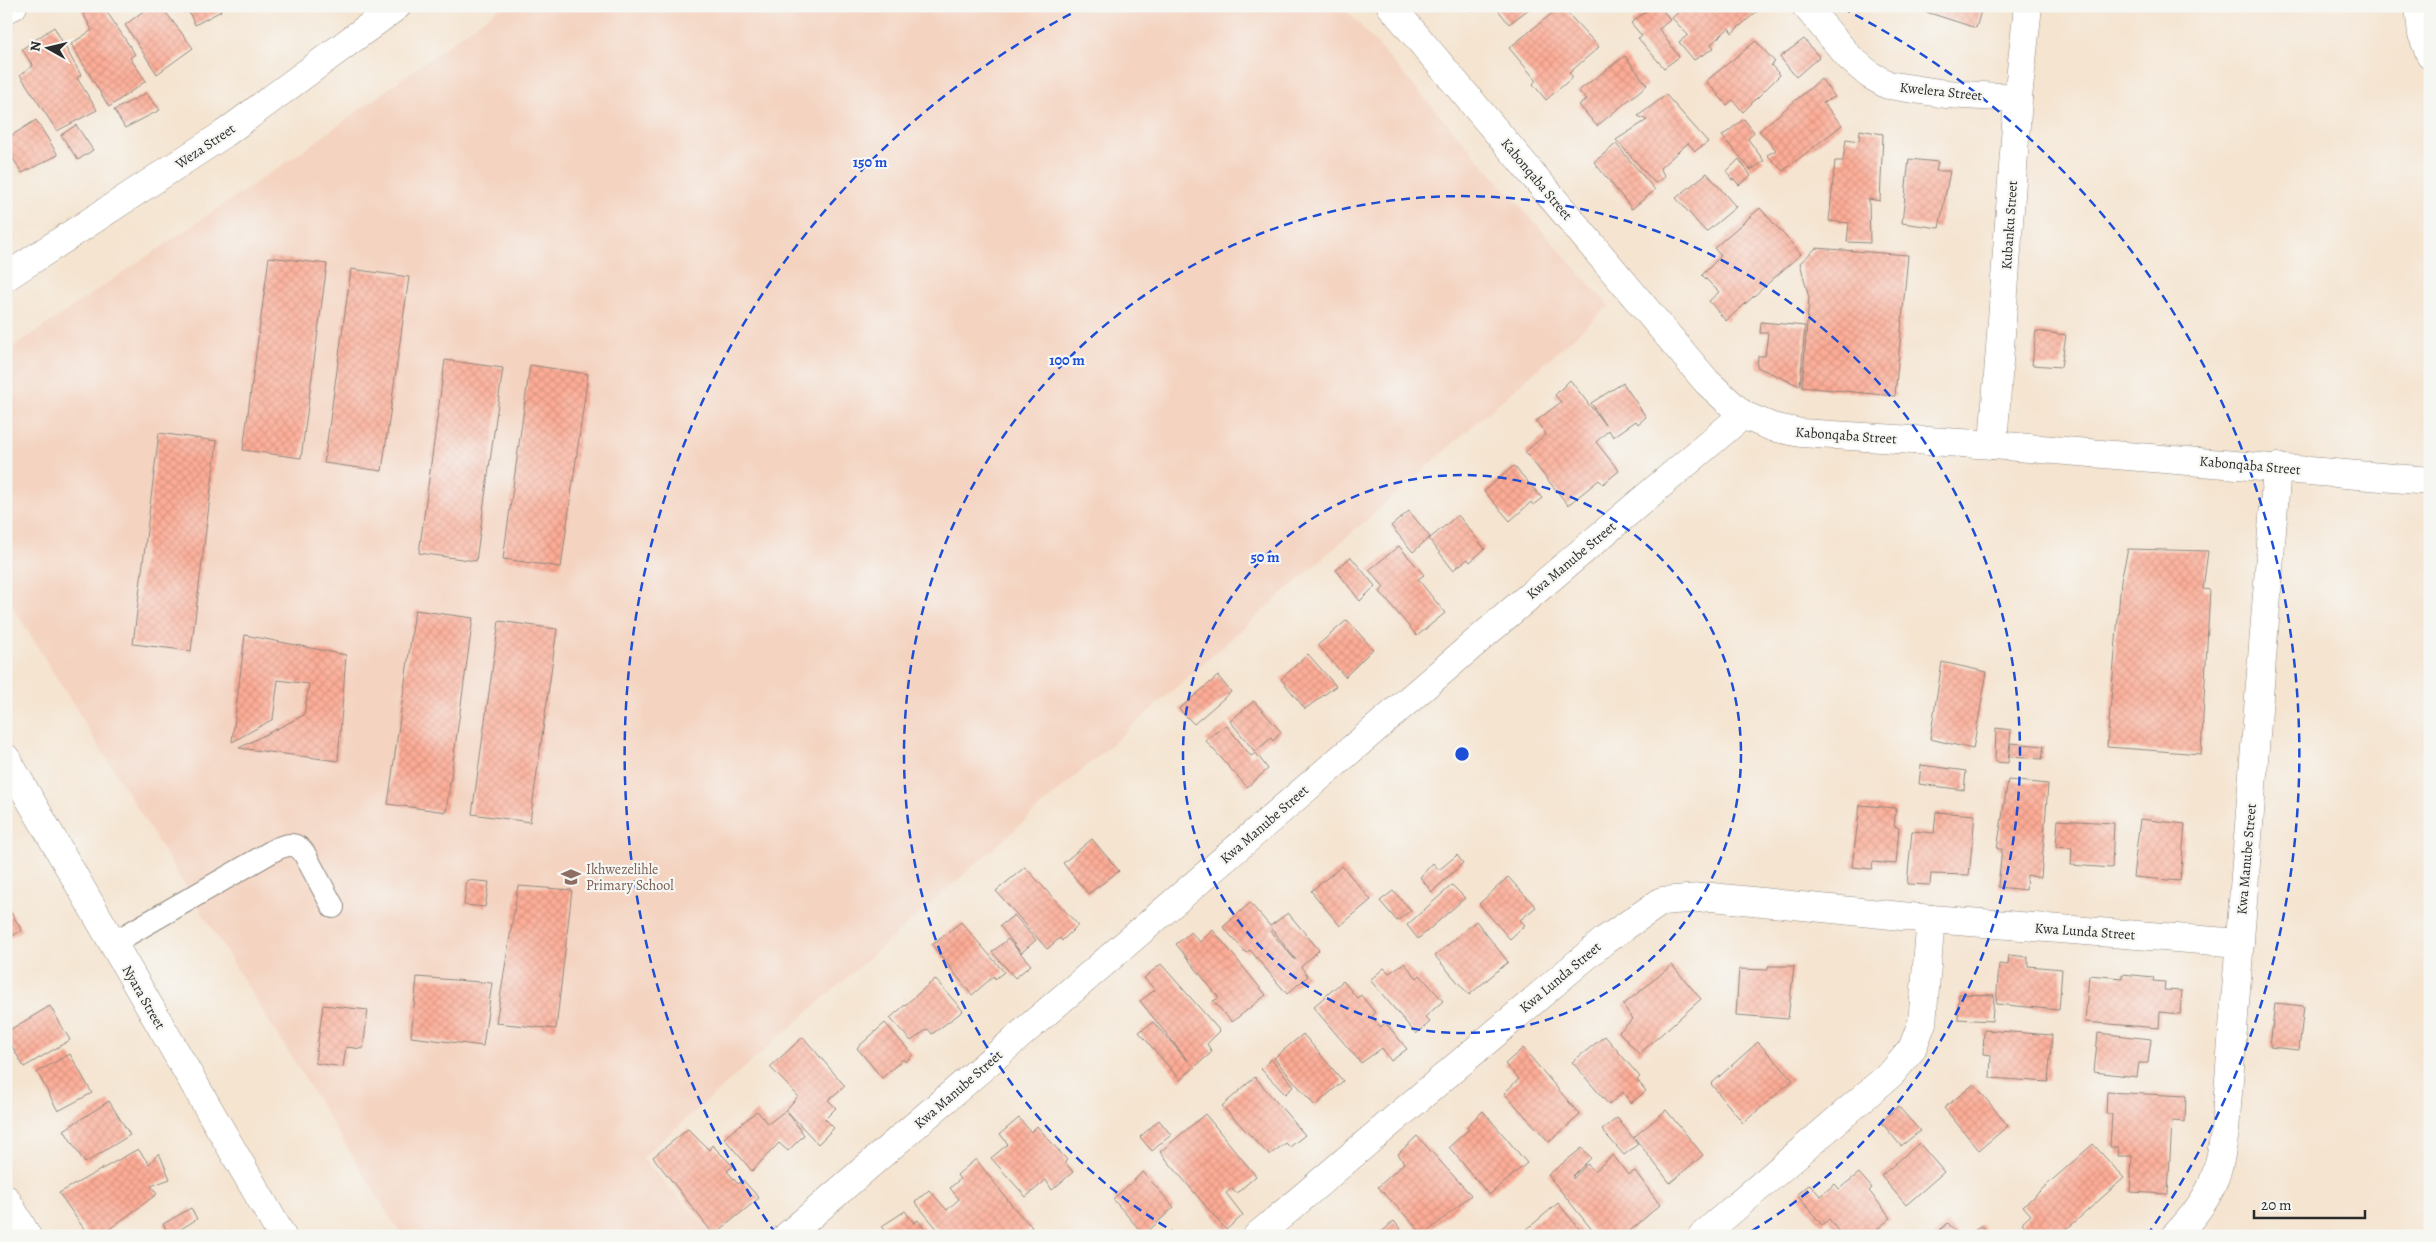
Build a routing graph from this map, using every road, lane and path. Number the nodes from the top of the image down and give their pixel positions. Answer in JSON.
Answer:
{"nodes":[{"id":1,"x":13,"y":6,"type":"edge"},
{"id":2,"x":397,"y":6,"type":"edge"},
{"id":3,"x":1391,"y":6,"type":"edge"},
{"id":4,"x":1806,"y":6,"type":"edge"},
{"id":5,"x":2028,"y":6,"type":"edge"},
{"id":6,"x":2419,"y":6,"type":"edge"},
{"id":7,"x":6,"y":9,"type":"edge"},
{"id":8,"x":2430,"y":54,"type":"edge"},
{"id":9,"x":2018,"y":98,"type":"junction"},
{"id":10,"x":6,"y":277,"type":"edge"},
{"id":11,"x":1743,"y":415,"type":"junction"},
{"id":12,"x":1993,"y":445,"type":"junction"},
{"id":13,"x":2277,"y":467,"type":"junction"},
{"id":14,"x":2430,"y":481,"type":"edge"},
{"id":15,"x":6,"y":758,"type":"edge"},
{"id":16,"x":333,"y":907,"type":"dead end"},
{"id":17,"x":1931,"y":919,"type":"junction"},
{"id":18,"x":113,"y":943,"type":"junction"},
{"id":19,"x":2240,"y":943,"type":"junction"},
{"id":20,"x":6,"y":1199,"type":"edge"},
{"id":21,"x":27,"y":1236,"type":"edge"},
{"id":22,"x":282,"y":1236,"type":"edge"},
{"id":23,"x":787,"y":1236,"type":"edge"},
{"id":24,"x":1258,"y":1236,"type":"edge"},
{"id":25,"x":1702,"y":1236,"type":"edge"},
{"id":26,"x":2175,"y":1236,"type":"edge"}],
"edges":[{"from":1,"to":7,"type":"street"},
{"from":2,"to":10,"type":"street","name":"Weza Street"},
{"from":3,"to":11,"type":"street","name":"Kabonqaba Street"},
{"from":4,"to":9,"type":"street","name":"Kwelera Street"},
{"from":5,"to":9,"type":"street","name":"Kubanku Street"},
{"from":6,"to":8,"type":"street"},
{"from":9,"to":12,"type":"street","name":"Kubanku Street"},
{"from":11,"to":12,"type":"street","name":"Kabonqaba Street"},
{"from":11,"to":23,"type":"street","name":"Kwa Manube Street"},
{"from":12,"to":13,"type":"street","name":"Kabonqaba Street"},
{"from":13,"to":14,"type":"street","name":"Kabonqaba Street"},
{"from":13,"to":19,"type":"street","name":"Kwa Manube Street"},
{"from":15,"to":18,"type":"street","name":"Nyara Street"},
{"from":16,"to":18,"type":"lane"},
{"from":17,"to":19,"type":"street","name":"Kwa Lunda Street"},
{"from":17,"to":24,"type":"street","name":"Kwa Lunda Street"},
{"from":17,"to":25,"type":"street"},
{"from":18,"to":22,"type":"street","name":"Nyara Street"},
{"from":19,"to":26,"type":"street","name":"Kwa Manube Street"},
{"from":20,"to":21,"type":"street"}]}
